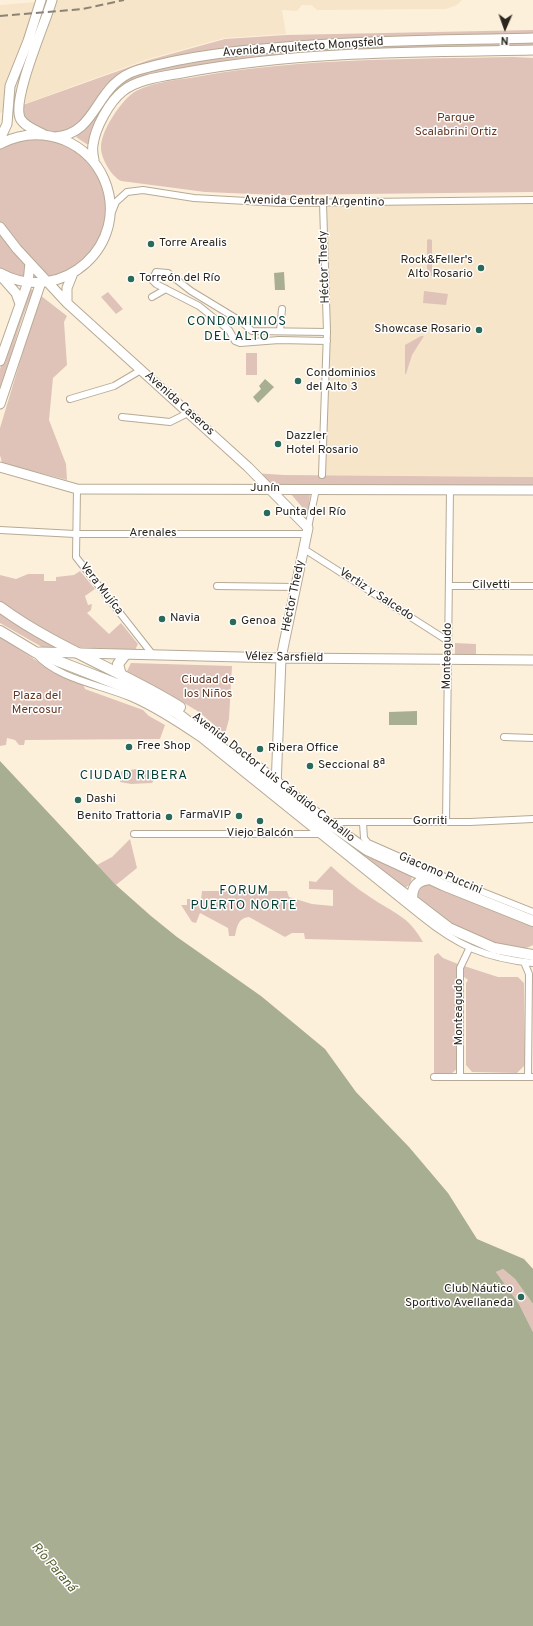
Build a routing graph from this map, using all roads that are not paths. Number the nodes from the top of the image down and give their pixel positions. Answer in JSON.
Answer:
{"nodes":[{"id":1,"x":41,"y":0,"type":"edge"},
{"id":2,"x":52,"y":1,"type":"edge"},
{"id":3,"x":533,"y":38,"type":"edge"},
{"id":4,"x":533,"y":50,"type":"edge"},
{"id":5,"x":50,"y":136,"type":"junction"},
{"id":6,"x":0,"y":139,"type":"edge"},
{"id":7,"x":0,"y":144,"type":"edge"},
{"id":8,"x":94,"y":160,"type":"junction"},
{"id":9,"x":533,"y":200,"type":"edge"},
{"id":10,"x":323,"y":203,"type":"junction"},
{"id":11,"x":110,"y":217,"type":"junction"},
{"id":12,"x":0,"y":227,"type":"edge"},
{"id":13,"x":30,"y":263,"type":"junction"},
{"id":14,"x":73,"y":273,"type":"junction"},
{"id":15,"x":0,"y":274,"type":"edge"},
{"id":16,"x":28,"y":282,"type":"junction"},
{"id":17,"x":44,"y":282,"type":"junction"},
{"id":18,"x":166,"y":289,"type":"junction"},
{"id":19,"x":152,"y":298,"type":"dead end"},
{"id":20,"x":67,"y":302,"type":"junction"},
{"id":21,"x":20,"y":304,"type":"junction"},
{"id":22,"x":282,"y":309,"type":"dead end"},
{"id":23,"x":280,"y":331,"type":"junction"},
{"id":24,"x":256,"y":332,"type":"junction"},
{"id":25,"x":328,"y":332,"type":"junction"},
{"id":26,"x":257,"y":340,"type":"junction"},
{"id":27,"x":327,"y":341,"type":"junction"},
{"id":28,"x":0,"y":361,"type":"edge"},
{"id":29,"x":141,"y":370,"type":"junction"},
{"id":30,"x":70,"y":399,"type":"dead end"},
{"id":31,"x":0,"y":404,"type":"edge"},
{"id":32,"x":188,"y":413,"type":"junction"},
{"id":33,"x":122,"y":417,"type":"dead end"},
{"id":34,"x":0,"y":467,"type":"edge"},
{"id":35,"x":322,"y":476,"type":"dead end"},
{"id":36,"x":77,"y":489,"type":"junction"},
{"id":37,"x":316,"y":489,"type":"junction"},
{"id":38,"x":450,"y":490,"type":"junction"},
{"id":39,"x":533,"y":490,"type":"edge"},
{"id":40,"x":270,"y":491,"type":"junction"},
{"id":41,"x":0,"y":530,"type":"edge"},
{"id":42,"x":307,"y":531,"type":"junction"},
{"id":43,"x":75,"y":534,"type":"junction"},
{"id":44,"x":304,"y":549,"type":"junction"},
{"id":45,"x":217,"y":586,"type":"dead end"},
{"id":46,"x":449,"y":586,"type":"junction"},
{"id":47,"x":533,"y":586,"type":"edge"},
{"id":48,"x":296,"y":587,"type":"junction"},
{"id":49,"x":0,"y":607,"type":"edge"},
{"id":50,"x":0,"y":631,"type":"edge"},
{"id":51,"x":448,"y":641,"type":"junction"},
{"id":52,"x":35,"y":652,"type":"junction"},
{"id":53,"x":77,"y":654,"type":"junction"},
{"id":54,"x":125,"y":655,"type":"junction"},
{"id":55,"x":153,"y":656,"type":"junction"},
{"id":56,"x":281,"y":658,"type":"junction"},
{"id":57,"x":448,"y":659,"type":"junction"},
{"id":58,"x":533,"y":660,"type":"edge"},
{"id":59,"x":121,"y":675,"type":"junction"},
{"id":60,"x":504,"y":737,"type":"dead end"},
{"id":61,"x":533,"y":738,"type":"edge"},
{"id":62,"x":276,"y":790,"type":"junction"},
{"id":63,"x":533,"y":819,"type":"edge"},
{"id":64,"x":327,"y":822,"type":"junction"},
{"id":65,"x":363,"y":822,"type":"junction"},
{"id":66,"x":446,"y":822,"type":"junction"},
{"id":67,"x":134,"y":834,"type":"dead end"},
{"id":68,"x":317,"y":834,"type":"junction"},
{"id":69,"x":431,"y":879,"type":"junction"},
{"id":70,"x":412,"y":900,"type":"junction"},
{"id":71,"x":533,"y":912,"type":"edge"},
{"id":72,"x":426,"y":916,"type":"junction"},
{"id":73,"x":533,"y":921,"type":"edge"},
{"id":74,"x":486,"y":946,"type":"junction"},
{"id":75,"x":472,"y":950,"type":"junction"},
{"id":76,"x":533,"y":950,"type":"edge"},
{"id":77,"x":533,"y":955,"type":"edge"},
{"id":78,"x":523,"y":958,"type":"junction"},
{"id":79,"x":533,"y":963,"type":"edge"},
{"id":80,"x":434,"y":1077,"type":"dead end"},
{"id":81,"x":460,"y":1077,"type":"junction"},
{"id":82,"x":530,"y":1077,"type":"edge"}],
"edges":[{"from":1,"to":2,"type":"street"},
{"from":1,"to":6,"type":"main road"},
{"from":2,"to":5,"type":"main road"},
{"from":3,"to":5,"type":"main road","name":"Avenida Arquitecto Mongsfeld"},
{"from":4,"to":8,"type":"main road","name":"Avenida Arquitecto Mongsfeld"},
{"from":5,"to":7,"type":"main road","name":"Avenida Arquitecto Mongsfeld"},
{"from":5,"to":8,"type":"main road"},
{"from":8,"to":11,"type":"main road"},
{"from":9,"to":10,"type":"street","name":"Avenida Central Argentino"},
{"from":10,"to":11,"type":"street","name":"Avenida Central Argentino"},
{"from":10,"to":25,"type":"street","name":"Héctor Thedy"},
{"from":11,"to":14,"type":"main road"},
{"from":12,"to":13,"type":"main road","name":"Avenida Caseros"},
{"from":13,"to":16,"type":"main road"},
{"from":13,"to":17,"type":"main road","name":"Avenida Caseros"},
{"from":14,"to":17,"type":"main road"},
{"from":14,"to":20,"type":"main road"},
{"from":15,"to":16,"type":"main road"},
{"from":15,"to":21,"type":"main road"},
{"from":16,"to":17,"type":"main road"},
{"from":16,"to":21,"type":"main road"},
{"from":17,"to":20,"type":"main road","name":"Avenida Caseros"},
{"from":17,"to":31,"type":"main road"},
{"from":18,"to":19,"type":"street"},
{"from":18,"to":24,"type":"street"},
{"from":18,"to":26,"type":"street"},
{"from":20,"to":29,"type":"main road","name":"Avenida Caseros"},
{"from":21,"to":28,"type":"main road"},
{"from":22,"to":23,"type":"street"},
{"from":23,"to":24,"type":"street"},
{"from":23,"to":25,"type":"street"},
{"from":24,"to":26,"type":"street"},
{"from":25,"to":27,"type":"street","name":"Héctor Thedy"},
{"from":26,"to":27,"type":"street"},
{"from":27,"to":35,"type":"street","name":"Héctor Thedy"},
{"from":29,"to":30,"type":"street"},
{"from":29,"to":32,"type":"main road","name":"Avenida Caseros"},
{"from":32,"to":33,"type":"street"},
{"from":32,"to":40,"type":"main road","name":"Avenida Caseros"},
{"from":34,"to":36,"type":"main road","name":"Junín"},
{"from":36,"to":40,"type":"main road","name":"Junín"},
{"from":36,"to":43,"type":"street","name":"Vera Mujíca"},
{"from":37,"to":38,"type":"main road","name":"Junín"},
{"from":37,"to":40,"type":"main road","name":"Junín"},
{"from":37,"to":42,"type":"street","name":"Héctor Thedy"},
{"from":38,"to":39,"type":"main road","name":"Junín"},
{"from":38,"to":46,"type":"street","name":"Monteagudo"},
{"from":40,"to":42,"type":"main road","name":"Avenida Caseros"},
{"from":41,"to":43,"type":"street","name":"Arenales"},
{"from":42,"to":43,"type":"street","name":"Arenales"},
{"from":42,"to":44,"type":"main road","name":"Héctor Thedy"},
{"from":43,"to":55,"type":"street","name":"Vera Mujíca"},
{"from":44,"to":48,"type":"main road","name":"Héctor Thedy"},
{"from":44,"to":51,"type":"street","name":"Vertiz y Salcedo"},
{"from":45,"to":48,"type":"street"},
{"from":46,"to":47,"type":"street","name":"Cilvetti"},
{"from":46,"to":51,"type":"street","name":"Monteagudo"},
{"from":48,"to":56,"type":"main road","name":"Héctor Thedy"},
{"from":49,"to":53,"type":"main road","name":"Avenida Doctor Luis Cándido Carballo"},
{"from":50,"to":52,"type":"main road","name":"Avenida Doctor Luis Cándido Carballo"},
{"from":51,"to":57,"type":"street","name":"Monteagudo"},
{"from":52,"to":53,"type":"main road","name":"Vélez Sarsfield"},
{"from":52,"to":62,"type":"main road","name":"Avenida Doctor Luis Cándido Carballo"},
{"from":53,"to":54,"type":"main road","name":"Vélez Sarsfield"},
{"from":53,"to":59,"type":"main road","name":"Avenida Doctor Luis Cándido Carballo"},
{"from":54,"to":55,"type":"main road","name":"Vélez Sarsfield"},
{"from":54,"to":59,"type":"main road"},
{"from":55,"to":56,"type":"main road","name":"Vélez Sarsfield"},
{"from":56,"to":57,"type":"main road","name":"Vélez Sarsfield"},
{"from":56,"to":62,"type":"main road","name":"Héctor Thedy"},
{"from":57,"to":58,"type":"main road","name":"Vélez Sarsfield"},
{"from":57,"to":66,"type":"street","name":"Monteagudo"},
{"from":59,"to":62,"type":"main road","name":"Avenida Doctor Luis Cándido Carballo"},
{"from":60,"to":61,"type":"street"},
{"from":62,"to":64,"type":"main road","name":"Avenida Doctor Luis Cándido Carballo"},
{"from":62,"to":68,"type":"street","name":"Avenida Doctor Luis Cándido Carballo"},
{"from":62,"to":70,"type":"main road","name":"Avenida Doctor Luis Cándido Carballo"},
{"from":63,"to":66,"type":"street","name":"Gorriti"},
{"from":64,"to":65,"type":"street","name":"Gorriti"},
{"from":64,"to":69,"type":"main road","name":"Avenida Doctor Luis Cándido Carballo"},
{"from":65,"to":66,"type":"street","name":"Gorriti"},
{"from":65,"to":71,"type":"street","name":"Giacomo Puccini"},
{"from":67,"to":68,"type":"street"},
{"from":68,"to":72,"type":"street","name":"Avenida Doctor Luis Cándido Carballo"},
{"from":69,"to":70,"type":"main road"},
{"from":69,"to":73,"type":"main road","name":"Avenida Doctor Luis Cándido Carballo"},
{"from":70,"to":72,"type":"main road","name":"Avenida Doctor Luis Cándido Carballo"},
{"from":72,"to":74,"type":"main road","name":"Avenida Doctor Luis Cándido Carballo"},
{"from":72,"to":75,"type":"street","name":"Avenida Doctor Luis Cándido Carballo"},
{"from":74,"to":75,"type":"main road"},
{"from":74,"to":78,"type":"main road","name":"Avenida Doctor Luis Cándido Carballo"},
{"from":75,"to":78,"type":"street","name":"Avenida Doctor Luis Cándido Carballo"},
{"from":75,"to":81,"type":"street","name":"Monteagudo"},
{"from":76,"to":78,"type":"main road"},
{"from":77,"to":78,"type":"main road","name":"Avenida Doctor Luis Cándido Carballo"},
{"from":78,"to":79,"type":"street","name":"Avenida Doctor Luis Cándido Carballo"},
{"from":78,"to":82,"type":"street"},
{"from":80,"to":81,"type":"street"},
{"from":81,"to":82,"type":"street"}]}
